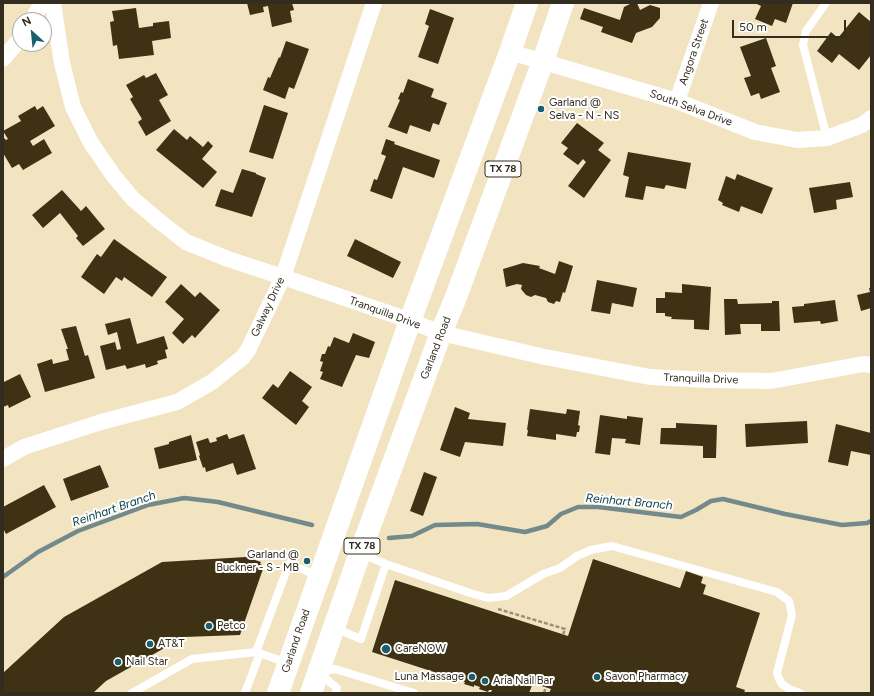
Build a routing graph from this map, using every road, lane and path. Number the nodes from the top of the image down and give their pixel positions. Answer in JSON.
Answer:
{"nodes":[{"id":1,"x":42,"y":3,"type":"edge"},
{"id":2,"x":53,"y":3,"type":"edge"},
{"id":3,"x":526,"y":3,"type":"edge"},
{"id":4,"x":563,"y":3,"type":"edge"},
{"id":5,"x":711,"y":3,"type":"edge"},
{"id":6,"x":826,"y":3,"type":"edge"},
{"id":7,"x":371,"y":4,"type":"edge"},
{"id":8,"x":37,"y":12,"type":"edge"},
{"id":9,"x":12,"y":48,"type":"edge"},
{"id":10,"x":510,"y":52,"type":"junction"},
{"id":11,"x":3,"y":59,"type":"edge"},
{"id":12,"x":543,"y":61,"type":"junction"},
{"id":13,"x":677,"y":101,"type":"junction"},
{"id":14,"x":871,"y":118,"type":"edge"},
{"id":15,"x":827,"y":138,"type":"junction"},
{"id":16,"x":283,"y":277,"type":"junction"},
{"id":17,"x":410,"y":321,"type":"junction"},
{"id":18,"x":441,"y":333,"type":"junction"},
{"id":19,"x":868,"y":364,"type":"edge"},
{"id":20,"x":3,"y":459,"type":"edge"},
{"id":21,"x":331,"y":542,"type":"junction"},
{"id":22,"x":360,"y":553,"type":"junction"},
{"id":23,"x":386,"y":564,"type":"junction"},
{"id":24,"x":319,"y":576,"type":"junction"},
{"id":25,"x":488,"y":598,"type":"junction"},
{"id":26,"x":334,"y":628,"type":"junction"},
{"id":27,"x":563,"y":635,"type":"dead end"},
{"id":28,"x":258,"y":653,"type":"junction"},
{"id":29,"x":289,"y":663,"type":"junction"},
{"id":30,"x":319,"y":672,"type":"junction"},
{"id":31,"x":546,"y":687,"type":"dead end"},
{"id":32,"x":132,"y":693,"type":"edge"},
{"id":33,"x":245,"y":693,"type":"edge"},
{"id":34,"x":278,"y":693,"type":"edge"},
{"id":35,"x":311,"y":693,"type":"edge"},
{"id":36,"x":336,"y":693,"type":"edge"},
{"id":37,"x":414,"y":693,"type":"edge"},
{"id":38,"x":544,"y":693,"type":"edge"},
{"id":39,"x":800,"y":693,"type":"edge"}],
"edges":[{"from":1,"to":8,"type":"street"},
{"from":2,"to":16,"type":"street","name":"Tranquilla Drive"},
{"from":3,"to":10,"type":"main road","name":"Garland Road","number":"TX 78"},
{"from":4,"to":12,"type":"main road","name":"Garland Road","number":"TX 78"},
{"from":5,"to":13,"type":"street","name":"Angora Street"},
{"from":6,"to":15,"type":"lane"},
{"from":7,"to":16,"type":"street","name":"Galway Drive"},
{"from":9,"to":11,"type":"street"},
{"from":10,"to":12,"type":"street","name":"South Selva Drive"},
{"from":10,"to":17,"type":"main road","name":"Garland Road","number":"TX 78"},
{"from":12,"to":13,"type":"street","name":"South Selva Drive"},
{"from":12,"to":18,"type":"main road","name":"Garland Road","number":"TX 78"},
{"from":13,"to":15,"type":"street","name":"South Selva Drive"},
{"from":14,"to":15,"type":"street","name":"South Selva Drive"},
{"from":16,"to":17,"type":"street","name":"Tranquilla Drive"},
{"from":16,"to":20,"type":"street","name":"Galway Drive"},
{"from":17,"to":18,"type":"street","name":"Tranquilla Drive"},
{"from":17,"to":21,"type":"main road","name":"Garland Road","number":"TX 78"},
{"from":18,"to":19,"type":"street","name":"Tranquilla Drive"},
{"from":18,"to":22,"type":"main road","name":"Garland Road","number":"TX 78"},
{"from":21,"to":22,"type":"main road"},
{"from":21,"to":24,"type":"main road","name":"Garland Road","number":"TX 78"},
{"from":22,"to":23,"type":"lane"},
{"from":22,"to":26,"type":"main road","name":"Garland Road","number":"TX 78"},
{"from":23,"to":25,"type":"lane"},
{"from":23,"to":26,"type":"lane"},
{"from":24,"to":28,"type":"lane"},
{"from":24,"to":29,"type":"main road","name":"Garland Road","number":"TX 78"},
{"from":25,"to":27,"type":"path"},
{"from":25,"to":39,"type":"lane"},
{"from":26,"to":30,"type":"main road","name":"Garland Road","number":"TX 78"},
{"from":28,"to":29,"type":"lane"},
{"from":28,"to":32,"type":"lane"},
{"from":28,"to":33,"type":"lane"},
{"from":29,"to":30,"type":"main road"},
{"from":29,"to":34,"type":"main road","name":"Garland Road","number":"TX 78"},
{"from":30,"to":35,"type":"main road","name":"Garland Road","number":"TX 78"},
{"from":30,"to":36,"type":"lane"},
{"from":30,"to":37,"type":"lane"},
{"from":31,"to":38,"type":"path"}]}
